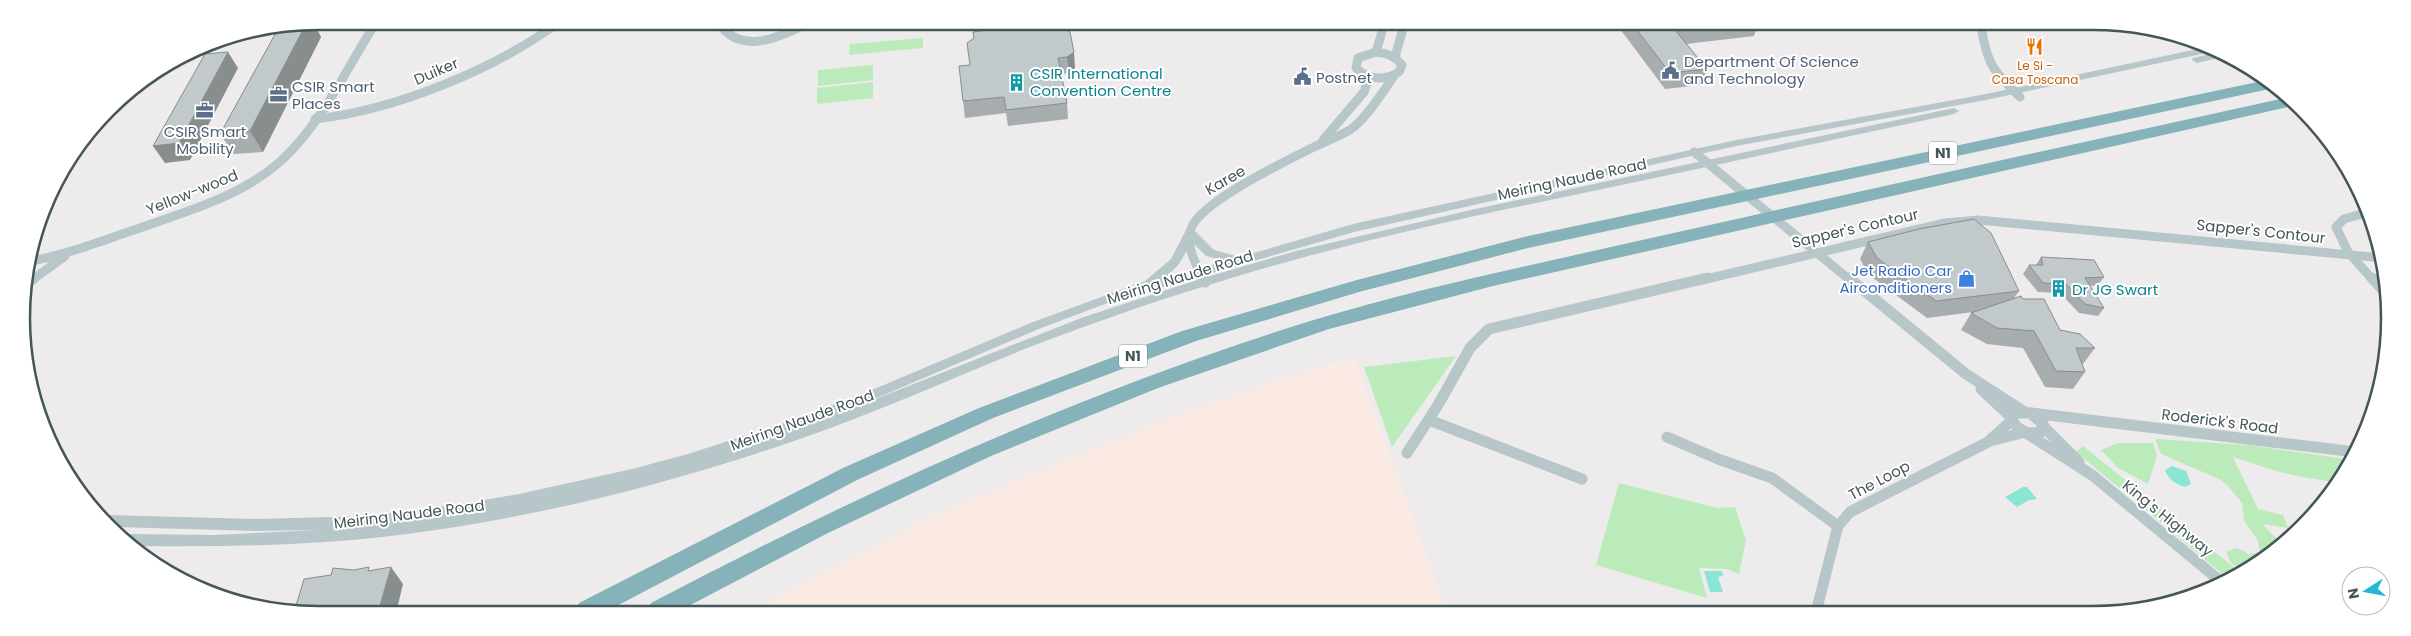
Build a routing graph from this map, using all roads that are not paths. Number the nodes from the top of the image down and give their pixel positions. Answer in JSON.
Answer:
{"nodes":[{"id":1,"x":371,"y":30,"type":"edge"},
{"id":2,"x":546,"y":30,"type":"edge"},
{"id":3,"x":724,"y":30,"type":"edge"},
{"id":4,"x":794,"y":30,"type":"edge"},
{"id":5,"x":1382,"y":30,"type":"edge"},
{"id":6,"x":1403,"y":30,"type":"edge"},
{"id":7,"x":1982,"y":30,"type":"edge"},
{"id":8,"x":2201,"y":51,"type":"edge"},
{"id":9,"x":1376,"y":52,"type":"junction"},
{"id":10,"x":2212,"y":56,"type":"edge"},
{"id":11,"x":1395,"y":57,"type":"junction"},
{"id":12,"x":1394,"y":76,"type":"junction"},
{"id":13,"x":1369,"y":77,"type":"junction"},
{"id":14,"x":2255,"y":80,"type":"edge"},
{"id":15,"x":2262,"y":86,"type":"edge"},
{"id":16,"x":2017,"y":94,"type":"junction"},
{"id":17,"x":2285,"y":103,"type":"edge"},
{"id":18,"x":1354,"y":106,"type":"junction"},
{"id":19,"x":1370,"y":110,"type":"junction"},
{"id":20,"x":2110,"y":118,"type":"junction"},
{"id":21,"x":315,"y":119,"type":"junction"},
{"id":22,"x":1320,"y":144,"type":"junction"},
{"id":23,"x":1694,"y":152,"type":"junction"},
{"id":24,"x":1712,"y":168,"type":"junction"},
{"id":25,"x":2361,"y":214,"type":"edge"},
{"id":26,"x":1190,"y":233,"type":"junction"},
{"id":27,"x":74,"y":250,"type":"junction"},
{"id":28,"x":1815,"y":252,"type":"junction"},
{"id":29,"x":2351,"y":255,"type":"junction"},
{"id":30,"x":2374,"y":257,"type":"edge"},
{"id":31,"x":1238,"y":259,"type":"junction"},
{"id":32,"x":36,"y":260,"type":"edge"},
{"id":33,"x":1202,"y":276,"type":"junction"},
{"id":34,"x":32,"y":280,"type":"edge"},
{"id":35,"x":1144,"y":285,"type":"junction"},
{"id":36,"x":2379,"y":286,"type":"edge"},
{"id":37,"x":1966,"y":374,"type":"junction"},
{"id":38,"x":2027,"y":413,"type":"junction"},
{"id":39,"x":2012,"y":419,"type":"junction"},
{"id":40,"x":1428,"y":420,"type":"junction"},
{"id":41,"x":2080,"y":420,"type":"junction"},
{"id":42,"x":2044,"y":426,"type":"junction"},
{"id":43,"x":2027,"y":433,"type":"junction"},
{"id":44,"x":1667,"y":437,"type":"dead end"},
{"id":45,"x":1990,"y":441,"type":"junction"},
{"id":46,"x":2348,"y":451,"type":"edge"},
{"id":47,"x":1407,"y":453,"type":"dead end"},
{"id":48,"x":2092,"y":475,"type":"junction"},
{"id":49,"x":1582,"y":479,"type":"dead end"},
{"id":50,"x":113,"y":521,"type":"edge"},
{"id":51,"x":1838,"y":526,"type":"junction"},
{"id":52,"x":135,"y":540,"type":"edge"},
{"id":53,"x":2216,"y":578,"type":"edge"},
{"id":54,"x":595,"y":606,"type":"edge"},
{"id":55,"x":666,"y":606,"type":"edge"},
{"id":56,"x":1818,"y":606,"type":"edge"}],
"edges":[{"from":1,"to":21,"type":"street","name":"Yellow-wood"},
{"from":2,"to":21,"type":"street","name":"Duiker"},
{"from":3,"to":4,"type":"street"},
{"from":5,"to":9,"type":"street"},
{"from":6,"to":11,"type":"street"},
{"from":7,"to":16,"type":"street"},
{"from":8,"to":16,"type":"street","name":"Meiring Naude Road"},
{"from":9,"to":11,"type":"street"},
{"from":9,"to":13,"type":"street"},
{"from":10,"to":16,"type":"street","name":"Meiring Naude Road"},
{"from":11,"to":12,"type":"street"},
{"from":12,"to":13,"type":"street"},
{"from":12,"to":19,"type":"street","name":"Karee"},
{"from":13,"to":18,"type":"street","name":"Karee"},
{"from":14,"to":20,"type":"highway"},
{"from":15,"to":20,"type":"highway","number":"N1"},
{"from":16,"to":23,"type":"street","name":"Meiring Naude Road"},
{"from":16,"to":24,"type":"street","name":"Meiring Naude Road"},
{"from":17,"to":55,"type":"highway","number":"N1"},
{"from":18,"to":19,"type":"street"},
{"from":18,"to":22,"type":"street","name":"Karee"},
{"from":19,"to":22,"type":"street","name":"Karee"},
{"from":20,"to":54,"type":"highway","number":"N1"},
{"from":21,"to":27,"type":"street","name":"Yellow-wood"},
{"from":22,"to":26,"type":"street","name":"Karee"},
{"from":23,"to":24,"type":"street"},
{"from":23,"to":31,"type":"street","name":"Meiring Naude Road"},
{"from":24,"to":28,"type":"street"},
{"from":24,"to":33,"type":"street","name":"Meiring Naude Road"},
{"from":25,"to":29,"type":"street"},
{"from":26,"to":31,"type":"street"},
{"from":26,"to":33,"type":"street"},
{"from":26,"to":35,"type":"street"},
{"from":27,"to":32,"type":"street","name":"Yellow-wood"},
{"from":27,"to":34,"type":"street"},
{"from":28,"to":29,"type":"street","name":"Sapper's Contour"},
{"from":28,"to":37,"type":"street"},
{"from":28,"to":40,"type":"street","name":"Sapper's Contour"},
{"from":29,"to":30,"type":"street","name":"Sapper's Contour"},
{"from":29,"to":36,"type":"street"},
{"from":31,"to":33,"type":"street","name":"Meiring Naude Road"},
{"from":33,"to":35,"type":"street","name":"Meiring Naude Road"},
{"from":33,"to":52,"type":"street","name":"Meiring Naude Road"},
{"from":35,"to":50,"type":"street","name":"Meiring Naude Road"},
{"from":37,"to":38,"type":"street"},
{"from":37,"to":39,"type":"street"},
{"from":38,"to":39,"type":"street","name":"The Loop"},
{"from":38,"to":41,"type":"street","name":"Roderick's Road"},
{"from":38,"to":42,"type":"street","name":"King's Highway"},
{"from":39,"to":43,"type":"street","name":"King's Highway"},
{"from":39,"to":45,"type":"street","name":"The Loop"},
{"from":40,"to":47,"type":"street","name":"Sapper's Contour"},
{"from":40,"to":49,"type":"street"},
{"from":41,"to":42,"type":"street","name":"Roderick's Road"},
{"from":41,"to":46,"type":"street","name":"Roderick's Road"},
{"from":42,"to":43,"type":"street","name":"Roderick's Road"},
{"from":42,"to":48,"type":"street","name":"King's Highway"},
{"from":43,"to":45,"type":"street","name":"The Loop"},
{"from":43,"to":48,"type":"street","name":"King's Highway"},
{"from":44,"to":51,"type":"street"},
{"from":45,"to":51,"type":"street","name":"The Loop"},
{"from":48,"to":53,"type":"street","name":"King's Highway"},
{"from":51,"to":56,"type":"street"}]}
